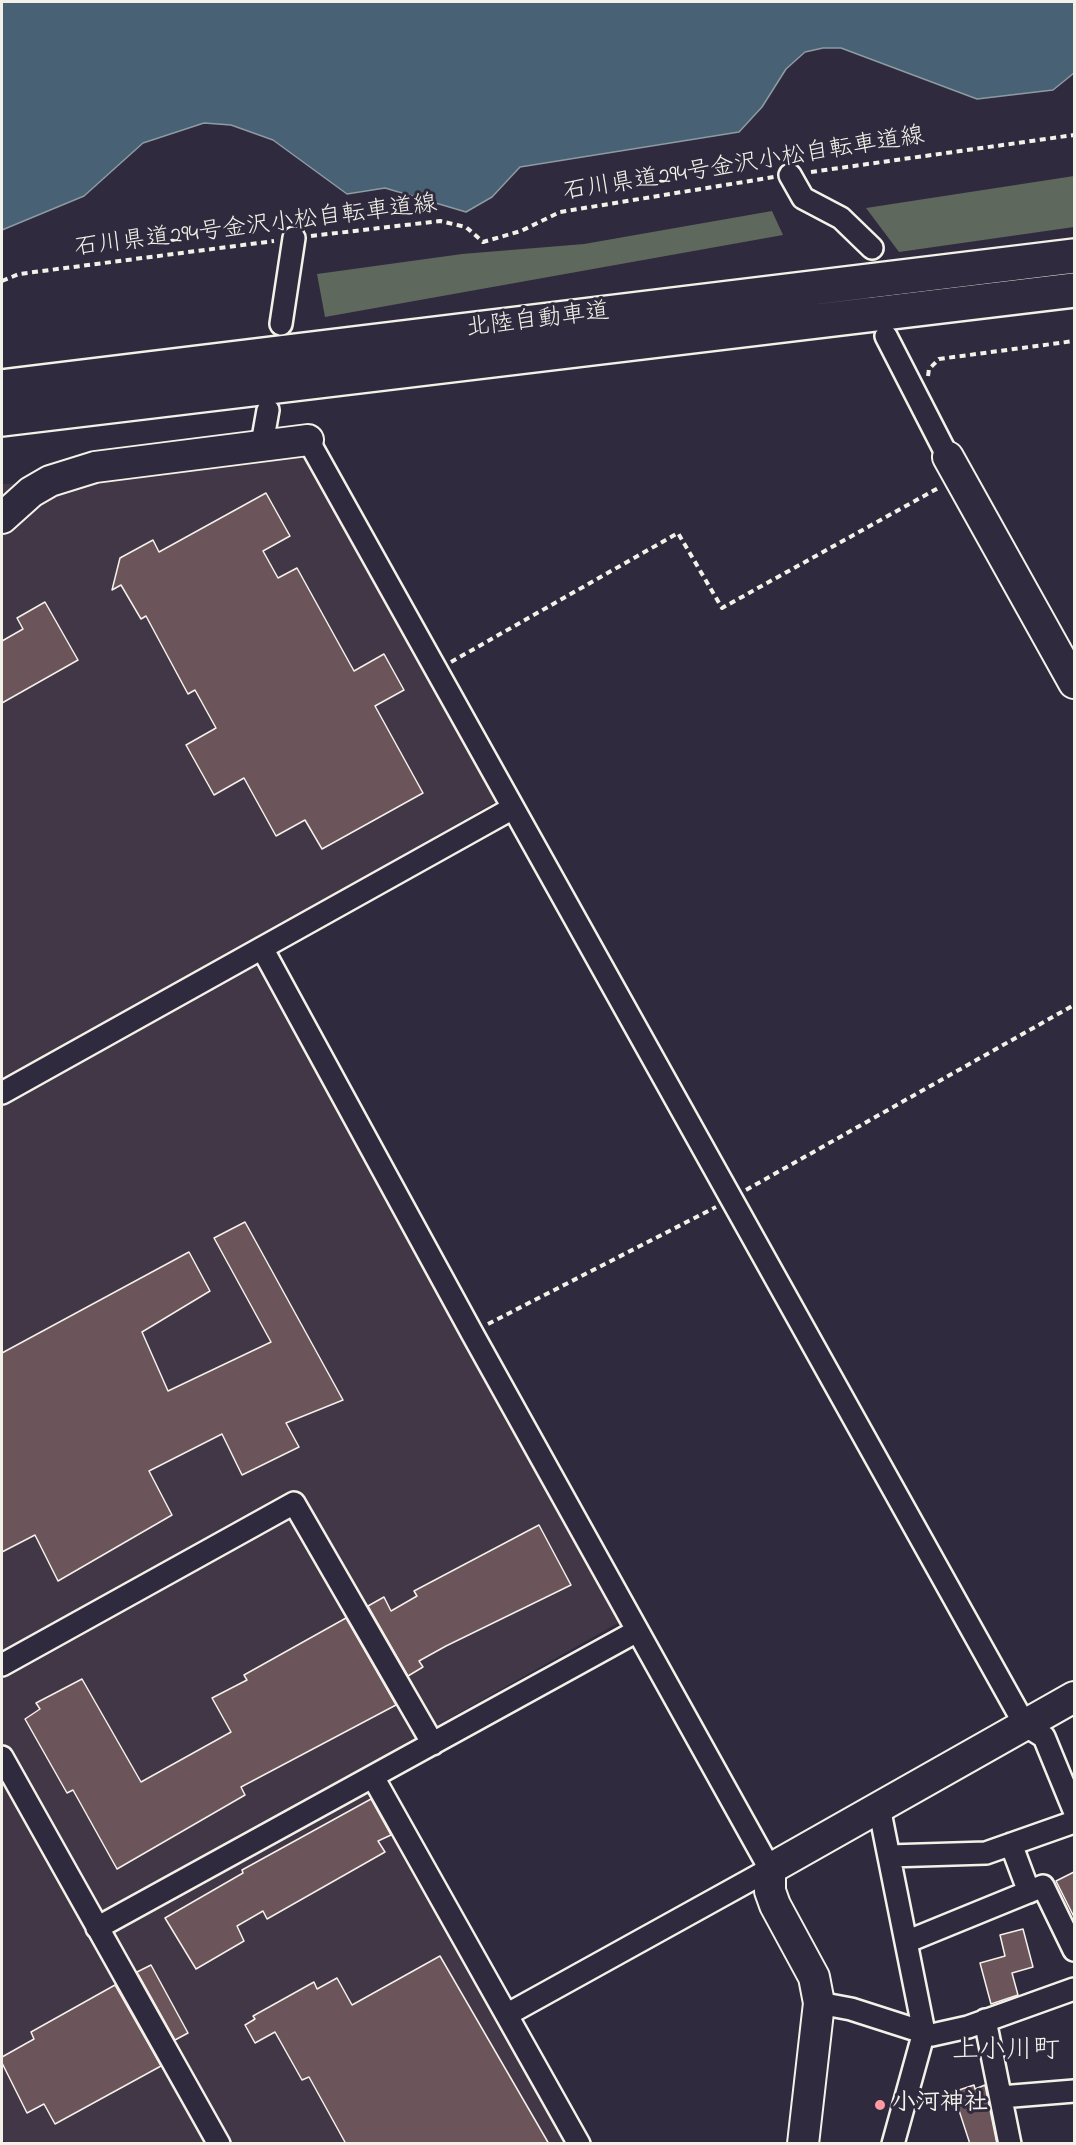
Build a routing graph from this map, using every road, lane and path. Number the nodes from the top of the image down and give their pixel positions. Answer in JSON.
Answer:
{"nodes":[{"id":1,"x":1074,"y":135,"type":"edge"},
{"id":2,"x":790,"y":175,"type":"junction"},
{"id":3,"x":294,"y":238,"type":"junction"},
{"id":4,"x":872,"y":248,"type":"dead end"},
{"id":5,"x":1074,"y":256,"type":"edge"},
{"id":6,"x":2,"y":281,"type":"edge"},
{"id":7,"x":1074,"y":290,"type":"edge"},
{"id":8,"x":281,"y":324,"type":"dead end"},
{"id":9,"x":886,"y":336,"type":"dead end"},
{"id":10,"x":1074,"y":342,"type":"edge"},
{"id":11,"x":2,"y":387,"type":"edge"},
{"id":12,"x":921,"y":404,"type":"junction"},
{"id":13,"x":268,"y":410,"type":"dead end"},
{"id":14,"x":2,"y":419,"type":"edge"},
{"id":15,"x":308,"y":440,"type":"joint"},
{"id":16,"x":262,"y":444,"type":"junction"},
{"id":17,"x":954,"y":467,"type":"junction"},
{"id":18,"x":2,"y":518,"type":"edge"},
{"id":19,"x":436,"y":670,"type":"junction"},
{"id":20,"x":1074,"y":683,"type":"edge"},
{"id":21,"x":513,"y":808,"type":"junction"},
{"id":22,"x":262,"y":948,"type":"junction"},
{"id":23,"x":1074,"y":1005,"type":"edge"},
{"id":24,"x":2,"y":1093,"type":"edge"},
{"id":25,"x":731,"y":1199,"type":"junction"},
{"id":26,"x":472,"y":1333,"type":"junction"},
{"id":27,"x":637,"y":1631,"type":"junction"},
{"id":28,"x":2,"y":1665,"type":"edge"},
{"id":29,"x":1074,"y":1697,"type":"edge"},
{"id":30,"x":1025,"y":1725,"type":"junction"},
{"id":31,"x":433,"y":1744,"type":"junction"},
{"id":32,"x":2,"y":1757,"type":"edge"},
{"id":33,"x":1065,"y":1765,"type":"edge"},
{"id":34,"x":373,"y":1777,"type":"junction"},
{"id":35,"x":879,"y":1807,"type":"junction"},
{"id":36,"x":1074,"y":1810,"type":"edge"},
{"id":37,"x":1074,"y":1822,"type":"edge"},
{"id":38,"x":1011,"y":1844,"type":"junction"},
{"id":39,"x":889,"y":1856,"type":"junction"},
{"id":40,"x":770,"y":1869,"type":"junction"},
{"id":41,"x":1029,"y":1892,"type":"junction"},
{"id":42,"x":97,"y":1928,"type":"junction"},
{"id":43,"x":906,"y":1942,"type":"junction"},
{"id":44,"x":1074,"y":1950,"type":"edge"},
{"id":45,"x":1074,"y":1989,"type":"edge"},
{"id":46,"x":819,"y":2003,"type":"junction"},
{"id":47,"x":508,"y":2014,"type":"junction"},
{"id":48,"x":985,"y":2020,"type":"junction"},
{"id":49,"x":924,"y":2032,"type":"junction"},
{"id":50,"x":1074,"y":2091,"type":"edge"},
{"id":51,"x":1000,"y":2097,"type":"junction"},
{"id":52,"x":219,"y":2144,"type":"edge"},
{"id":53,"x":579,"y":2144,"type":"edge"},
{"id":54,"x":803,"y":2144,"type":"edge"},
{"id":55,"x":893,"y":2144,"type":"edge"},
{"id":56,"x":1010,"y":2144,"type":"edge"}],
"edges":[{"from":1,"to":2,"type":"path","name":"石川県道294号金沢小松自転車道線"},
{"from":2,"to":3,"type":"path","name":"石川県道294号金沢小松自転車道線"},
{"from":2,"to":4,"type":"street"},
{"from":3,"to":6,"type":"path","name":"石川県道294号金沢小松自転車道線"},
{"from":3,"to":8,"type":"street"},
{"from":5,"to":11,"type":"highway","name":"北陸自動車道"},
{"from":7,"to":14,"type":"highway","name":"北陸自動車道"},
{"from":9,"to":12,"type":"street"},
{"from":10,"to":12,"type":"path"},
{"from":12,"to":17,"type":"street"},
{"from":13,"to":16,"type":"street"},
{"from":15,"to":16,"type":"street"},
{"from":15,"to":19,"type":"street"},
{"from":16,"to":18,"type":"street"},
{"from":17,"to":19,"type":"path"},
{"from":17,"to":20,"type":"street"},
{"from":19,"to":21,"type":"street"},
{"from":21,"to":22,"type":"street"},
{"from":21,"to":25,"type":"street"},
{"from":22,"to":24,"type":"street"},
{"from":22,"to":26,"type":"street"},
{"from":23,"to":25,"type":"path"},
{"from":25,"to":26,"type":"path"},
{"from":25,"to":30,"type":"street"},
{"from":26,"to":27,"type":"street"},
{"from":27,"to":31,"type":"street"},
{"from":27,"to":40,"type":"street"},
{"from":28,"to":31,"type":"street"},
{"from":29,"to":30,"type":"street"},
{"from":30,"to":33,"type":"street"},
{"from":30,"to":35,"type":"street"},
{"from":31,"to":34,"type":"street"},
{"from":32,"to":42,"type":"street"},
{"from":33,"to":36,"type":"street"},
{"from":34,"to":42,"type":"street"},
{"from":34,"to":47,"type":"street"},
{"from":35,"to":39,"type":"street"},
{"from":35,"to":40,"type":"street"},
{"from":37,"to":38,"type":"street"},
{"from":38,"to":39,"type":"street"},
{"from":38,"to":41,"type":"street"},
{"from":39,"to":43,"type":"street"},
{"from":40,"to":46,"type":"street"},
{"from":40,"to":47,"type":"street"},
{"from":41,"to":43,"type":"street"},
{"from":41,"to":44,"type":"street"},
{"from":42,"to":52,"type":"street"},
{"from":43,"to":49,"type":"street"},
{"from":45,"to":48,"type":"street"},
{"from":46,"to":49,"type":"street"},
{"from":46,"to":54,"type":"street"},
{"from":47,"to":53,"type":"street"},
{"from":48,"to":49,"type":"street"},
{"from":48,"to":51,"type":"street"},
{"from":49,"to":55,"type":"street"},
{"from":50,"to":51,"type":"street"},
{"from":51,"to":56,"type":"street"}]}
